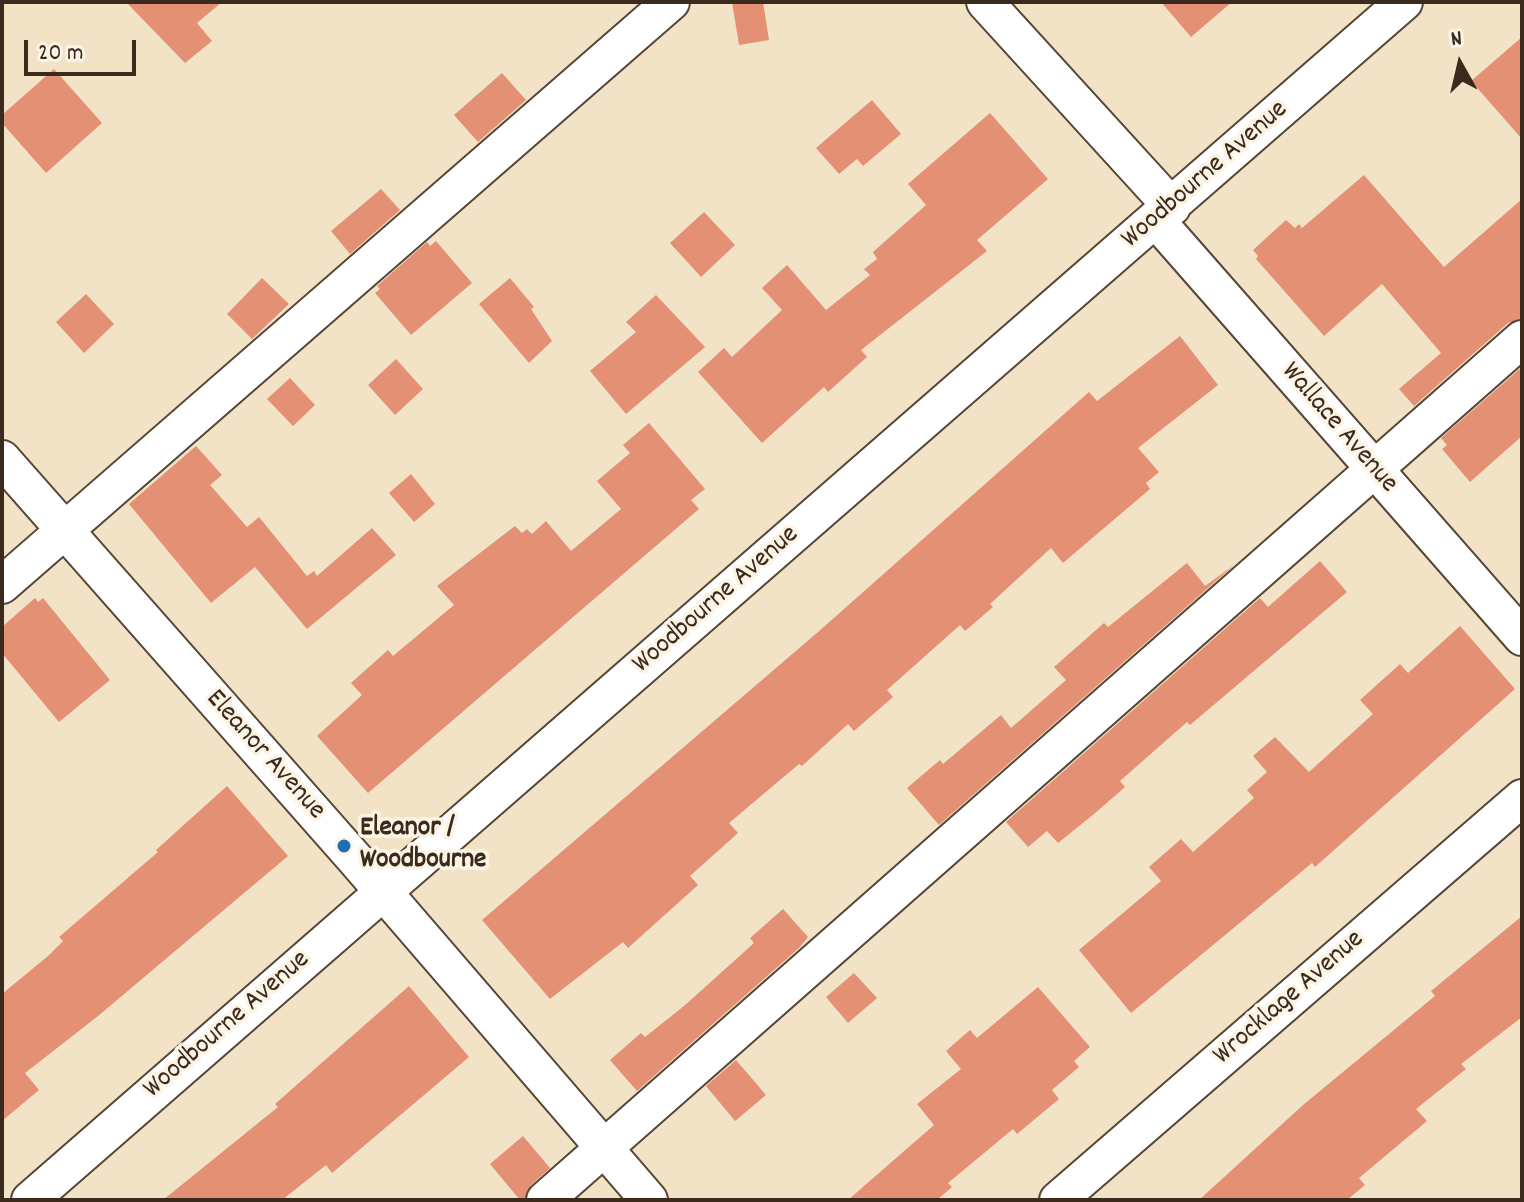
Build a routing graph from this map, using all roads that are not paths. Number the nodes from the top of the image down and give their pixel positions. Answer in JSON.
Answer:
{"nodes":[{"id":1,"x":671,"y":2,"type":"edge"},
{"id":2,"x":985,"y":2,"type":"edge"},
{"id":3,"x":1404,"y":2,"type":"edge"},
{"id":4,"x":1164,"y":214,"type":"junction"},
{"id":5,"x":1522,"y":339,"type":"edge"},
{"id":6,"x":2,"y":459,"type":"edge"},
{"id":7,"x":1373,"y":470,"type":"junction"},
{"id":8,"x":64,"y":531,"type":"junction"},
{"id":9,"x":2,"y":585,"type":"edge"},
{"id":10,"x":1522,"y":637,"type":"edge"},
{"id":11,"x":1522,"y":798,"type":"edge"},
{"id":12,"x":382,"y":890,"type":"junction"},
{"id":13,"x":605,"y":1149,"type":"junction"},
{"id":14,"x":30,"y":1200,"type":"edge"},
{"id":15,"x":545,"y":1200,"type":"edge"},
{"id":16,"x":649,"y":1200,"type":"edge"},
{"id":17,"x":1058,"y":1200,"type":"edge"}],
"edges":[{"from":1,"to":8,"type":"street"},
{"from":2,"to":4,"type":"street","name":"Wallace Avenue"},
{"from":3,"to":4,"type":"street","name":"Woodbourne Avenue"},
{"from":4,"to":7,"type":"street","name":"Wallace Avenue"},
{"from":4,"to":12,"type":"street","name":"Woodbourne Avenue"},
{"from":5,"to":7,"type":"street"},
{"from":6,"to":8,"type":"street","name":"Eleanor Avenue"},
{"from":7,"to":10,"type":"street","name":"Wallace Avenue"},
{"from":7,"to":13,"type":"street"},
{"from":8,"to":9,"type":"street"},
{"from":8,"to":12,"type":"street","name":"Eleanor Avenue"},
{"from":11,"to":17,"type":"street","name":"Wrocklage Avenue"},
{"from":12,"to":13,"type":"street","name":"Eleanor Avenue"},
{"from":12,"to":14,"type":"street","name":"Woodbourne Avenue"},
{"from":13,"to":15,"type":"street"},
{"from":13,"to":16,"type":"street","name":"Eleanor Avenue"}]}
